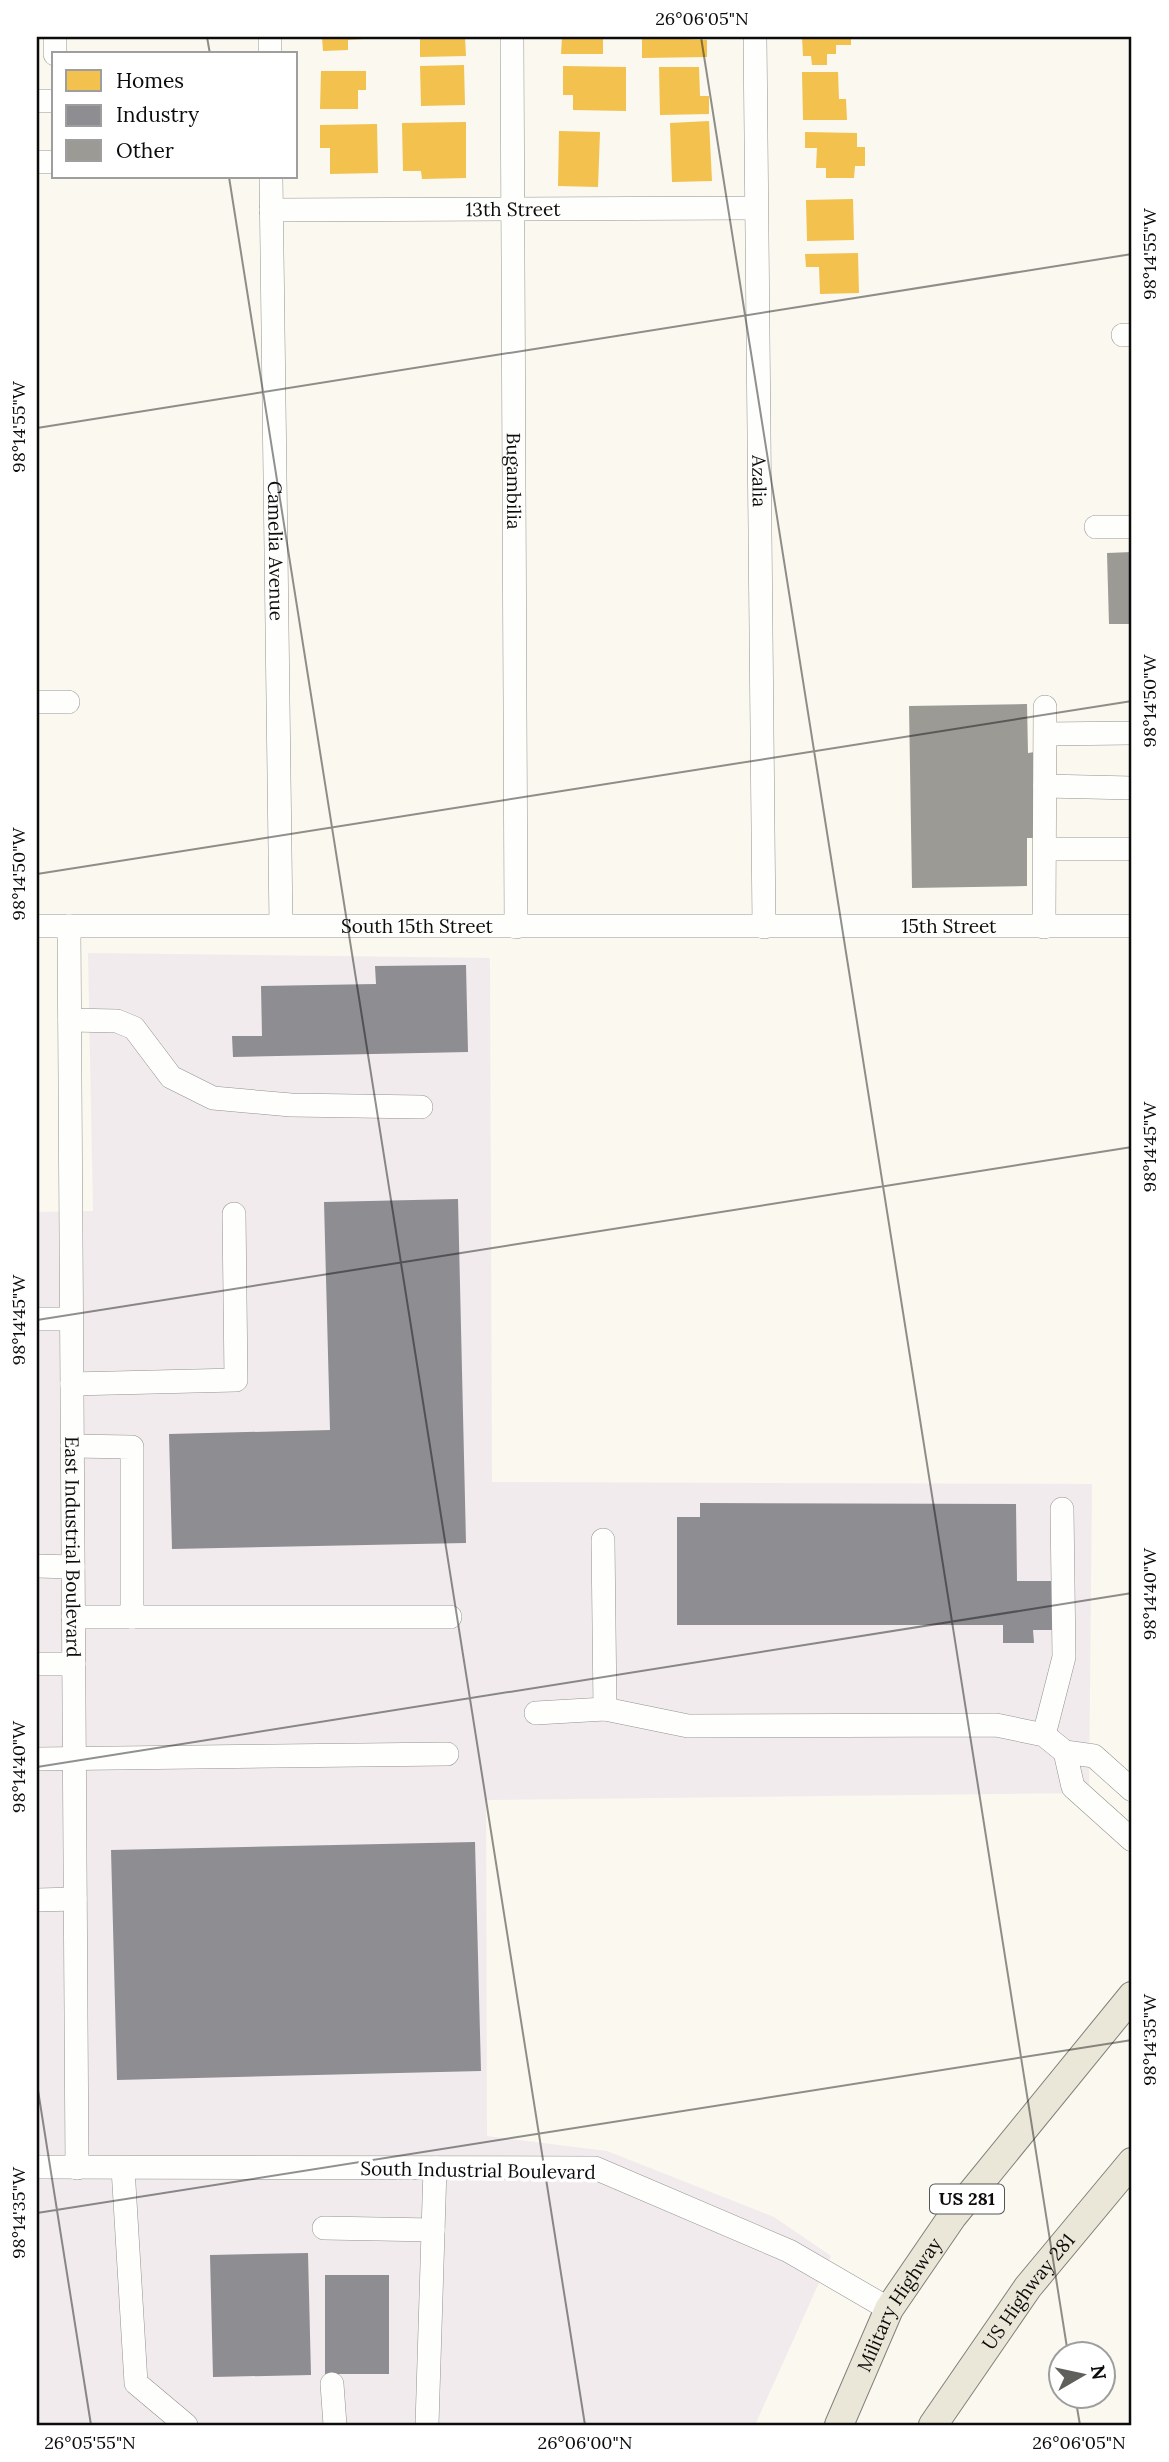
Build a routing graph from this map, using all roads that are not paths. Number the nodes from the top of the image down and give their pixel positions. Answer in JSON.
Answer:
{"nodes":[{"id":1,"x":512,"y":37,"type":"edge"},
{"id":2,"x":755,"y":37,"type":"edge"},
{"id":3,"x":271,"y":178,"type":"edge"},
{"id":4,"x":755,"y":208,"type":"junction"},
{"id":5,"x":515,"y":209,"type":"junction"},
{"id":6,"x":271,"y":210,"type":"junction"},
{"id":7,"x":1096,"y":527,"type":"dead end"},
{"id":8,"x":1132,"y":527,"type":"edge"},
{"id":9,"x":37,"y":702,"type":"edge"},
{"id":10,"x":68,"y":702,"type":"dead end"},
{"id":11,"x":1045,"y":707,"type":"dead end"},
{"id":12,"x":1132,"y":733,"type":"edge"},
{"id":13,"x":1046,"y":734,"type":"junction"},
{"id":14,"x":1045,"y":786,"type":"junction"},
{"id":15,"x":1132,"y":788,"type":"edge"},
{"id":16,"x":1045,"y":849,"type":"junction"},
{"id":17,"x":1132,"y":849,"type":"edge"},
{"id":18,"x":281,"y":925,"type":"junction"},
{"id":19,"x":37,"y":926,"type":"edge"},
{"id":20,"x":69,"y":926,"type":"junction"},
{"id":21,"x":1132,"y":926,"type":"edge"},
{"id":22,"x":516,"y":927,"type":"junction"},
{"id":23,"x":764,"y":927,"type":"junction"},
{"id":24,"x":1045,"y":927,"type":"junction"},
{"id":25,"x":70,"y":1020,"type":"junction"},
{"id":26,"x":421,"y":1107,"type":"dead end"},
{"id":27,"x":234,"y":1213,"type":"dead end"},
{"id":28,"x":37,"y":1319,"type":"edge"},
{"id":29,"x":71,"y":1319,"type":"junction"},
{"id":30,"x":72,"y":1384,"type":"junction"},
{"id":31,"x":72,"y":1446,"type":"junction"},
{"id":32,"x":1062,"y":1509,"type":"dead end"},
{"id":33,"x":603,"y":1540,"type":"dead end"},
{"id":34,"x":37,"y":1566,"type":"edge"},
{"id":35,"x":73,"y":1567,"type":"junction"},
{"id":36,"x":74,"y":1617,"type":"junction"},
{"id":37,"x":132,"y":1617,"type":"junction"},
{"id":38,"x":450,"y":1617,"type":"dead end"},
{"id":39,"x":37,"y":1664,"type":"edge"},
{"id":40,"x":74,"y":1664,"type":"junction"},
{"id":41,"x":605,"y":1709,"type":"junction"},
{"id":42,"x":536,"y":1713,"type":"dead end"},
{"id":43,"x":1044,"y":1735,"type":"junction"},
{"id":44,"x":1065,"y":1752,"type":"junction"},
{"id":45,"x":447,"y":1754,"type":"dead end"},
{"id":46,"x":74,"y":1758,"type":"junction"},
{"id":47,"x":37,"y":1759,"type":"edge"},
{"id":48,"x":1132,"y":1790,"type":"edge"},
{"id":49,"x":1132,"y":1840,"type":"edge"},
{"id":50,"x":75,"y":1899,"type":"junction"},
{"id":51,"x":37,"y":1900,"type":"edge"},
{"id":52,"x":1132,"y":1996,"type":"edge"},
{"id":53,"x":1132,"y":2162,"type":"edge"},
{"id":54,"x":37,"y":2167,"type":"edge"},
{"id":55,"x":77,"y":2168,"type":"junction"},
{"id":56,"x":123,"y":2168,"type":"junction"},
{"id":57,"x":435,"y":2168,"type":"junction"},
{"id":58,"x":324,"y":2228,"type":"dead end"},
{"id":59,"x":433,"y":2230,"type":"junction"},
{"id":60,"x":889,"y":2309,"type":"junction"},
{"id":61,"x":332,"y":2384,"type":"dead end"},
{"id":62,"x":186,"y":2425,"type":"edge"},
{"id":63,"x":335,"y":2425,"type":"edge"},
{"id":64,"x":426,"y":2425,"type":"edge"},
{"id":65,"x":839,"y":2425,"type":"edge"},
{"id":66,"x":933,"y":2425,"type":"edge"}],
"edges":[{"from":1,"to":5,"type":"street","name":"Bugambilia"},
{"from":2,"to":4,"type":"street","name":"Azalia"},
{"from":3,"to":6,"type":"street","name":"Camelia Avenue"},
{"from":4,"to":5,"type":"street","name":"13th Street"},
{"from":4,"to":23,"type":"street","name":"Azalia"},
{"from":5,"to":6,"type":"street","name":"13th Street"},
{"from":5,"to":22,"type":"street","name":"Bugambilia"},
{"from":6,"to":18,"type":"street","name":"Camelia Avenue"},
{"from":7,"to":8,"type":"street"},
{"from":9,"to":10,"type":"street"},
{"from":11,"to":13,"type":"street"},
{"from":12,"to":13,"type":"street"},
{"from":13,"to":14,"type":"street"},
{"from":14,"to":15,"type":"street"},
{"from":14,"to":16,"type":"street"},
{"from":16,"to":17,"type":"street"},
{"from":16,"to":24,"type":"street"},
{"from":18,"to":20,"type":"street","name":"South 15th Street"},
{"from":18,"to":22,"type":"street","name":"South 15th Street"},
{"from":19,"to":20,"type":"street"},
{"from":20,"to":25,"type":"street","name":"East Industrial Boulevard"},
{"from":21,"to":24,"type":"street","name":"15th Street"},
{"from":22,"to":23,"type":"street","name":"South 15th Street"},
{"from":23,"to":24,"type":"street","name":"15th Street"},
{"from":25,"to":26,"type":"street"},
{"from":25,"to":29,"type":"street","name":"East Industrial Boulevard"},
{"from":27,"to":30,"type":"street"},
{"from":28,"to":29,"type":"street"},
{"from":29,"to":30,"type":"street","name":"East Industrial Boulevard"},
{"from":30,"to":31,"type":"street","name":"East Industrial Boulevard"},
{"from":31,"to":35,"type":"street","name":"East Industrial Boulevard"},
{"from":31,"to":37,"type":"street"},
{"from":32,"to":43,"type":"street"},
{"from":33,"to":41,"type":"street"},
{"from":34,"to":35,"type":"street"},
{"from":35,"to":36,"type":"street","name":"East Industrial Boulevard"},
{"from":36,"to":37,"type":"street"},
{"from":36,"to":40,"type":"street","name":"East Industrial Boulevard"},
{"from":37,"to":38,"type":"street"},
{"from":39,"to":40,"type":"street"},
{"from":40,"to":46,"type":"street","name":"East Industrial Boulevard"},
{"from":41,"to":42,"type":"street"},
{"from":41,"to":43,"type":"street"},
{"from":43,"to":44,"type":"street"},
{"from":44,"to":48,"type":"street"},
{"from":44,"to":49,"type":"street"},
{"from":45,"to":46,"type":"street"},
{"from":46,"to":47,"type":"street"},
{"from":46,"to":50,"type":"street","name":"East Industrial Boulevard"},
{"from":50,"to":51,"type":"street"},
{"from":50,"to":55,"type":"street","name":"East Industrial Boulevard"},
{"from":52,"to":60,"type":"main road","name":"Military Highway","number":"US 281"},
{"from":53,"to":66,"type":"main road","name":"US Highway 281"},
{"from":54,"to":55,"type":"street","name":"South Industrial Boulevard"},
{"from":55,"to":56,"type":"street","name":"South Industrial Boulevard"},
{"from":56,"to":57,"type":"street","name":"South Industrial Boulevard"},
{"from":56,"to":62,"type":"street"},
{"from":57,"to":59,"type":"street"},
{"from":57,"to":60,"type":"street","name":"South Industrial Boulevard"},
{"from":58,"to":59,"type":"street"},
{"from":59,"to":64,"type":"street"},
{"from":60,"to":65,"type":"main road","name":"Military Highway","number":"US 281"},
{"from":61,"to":63,"type":"street"}]}
